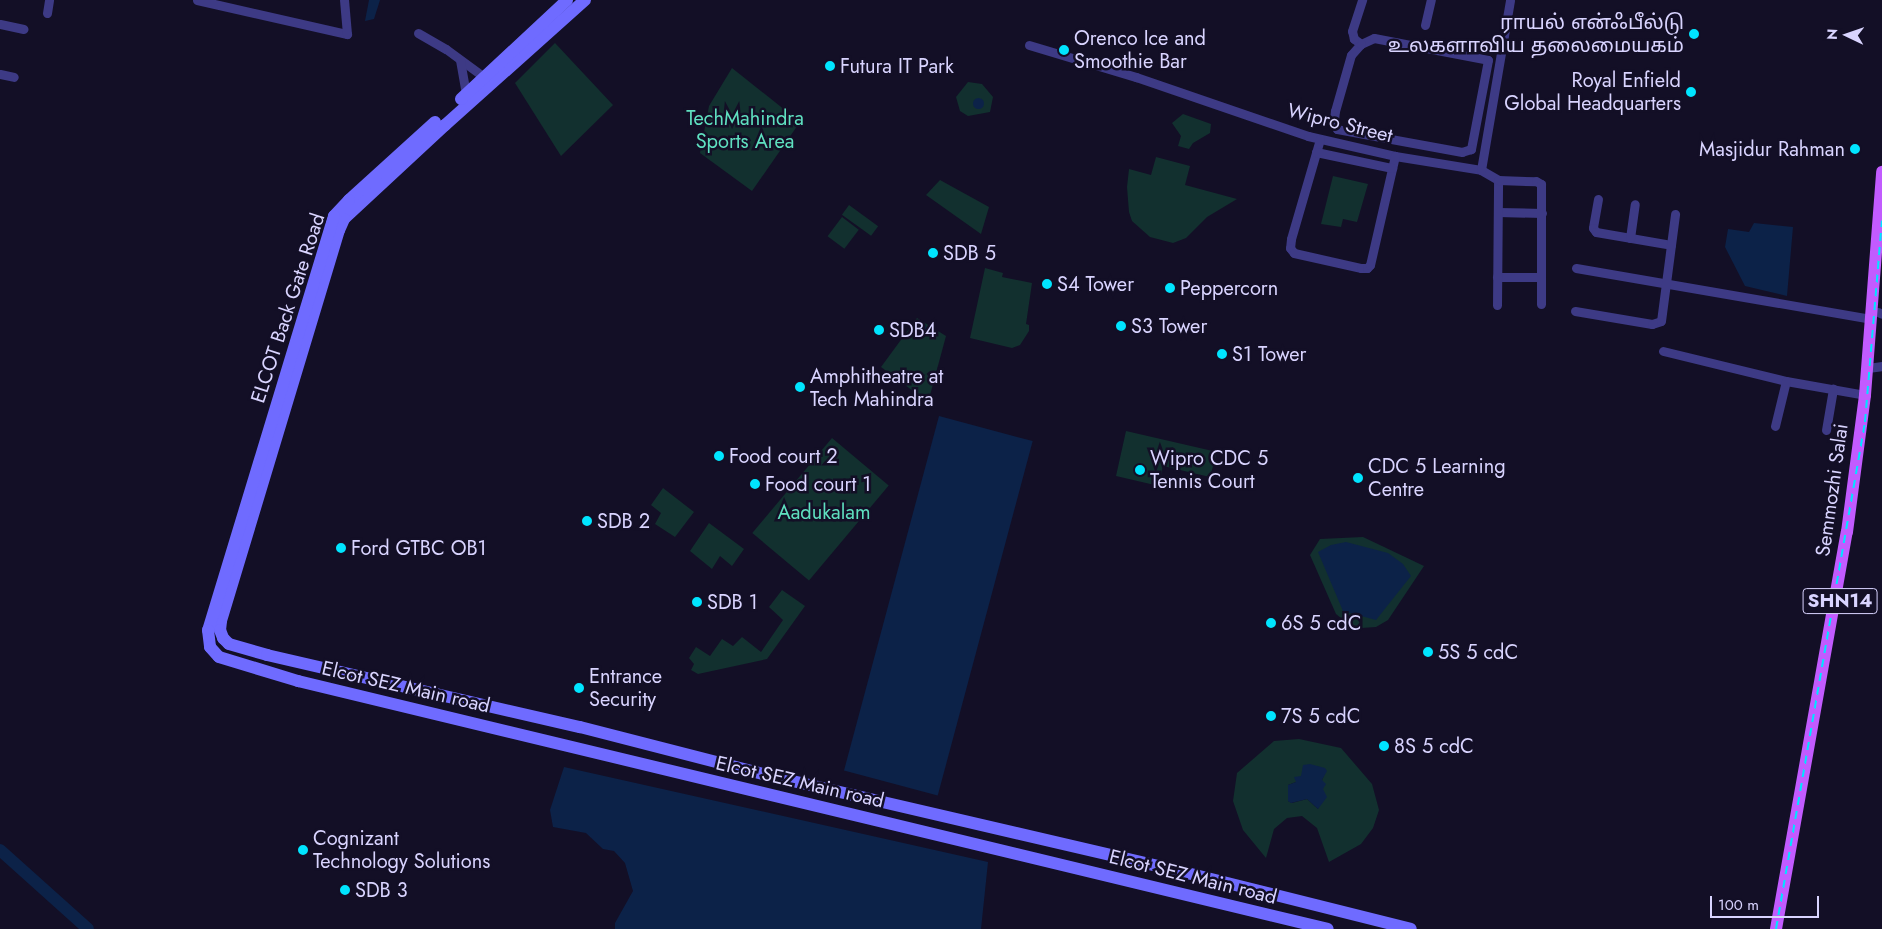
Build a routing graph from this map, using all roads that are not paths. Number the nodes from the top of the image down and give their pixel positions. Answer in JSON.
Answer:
{"nodes":[{"id":1,"x":49,"y":0,"type":"edge"},
{"id":2,"x":200,"y":0,"type":"edge"},
{"id":3,"x":344,"y":0,"type":"edge"},
{"id":4,"x":566,"y":0,"type":"edge"},
{"id":5,"x":584,"y":0,"type":"edge"},
{"id":6,"x":1362,"y":0,"type":"edge"},
{"id":7,"x":1431,"y":0,"type":"edge"},
{"id":8,"x":1510,"y":0,"type":"edge"},
{"id":9,"x":47,"y":12,"type":"dead end"},
{"id":10,"x":0,"y":24,"type":"edge"},
{"id":11,"x":1425,"y":25,"type":"dead end"},
{"id":12,"x":23,"y":29,"type":"dead end"},
{"id":13,"x":540,"y":32,"type":"junction"},
{"id":14,"x":418,"y":33,"type":"dead end"},
{"id":15,"x":1361,"y":44,"type":"junction"},
{"id":16,"x":1029,"y":45,"type":"dead end"},
{"id":17,"x":460,"y":60,"type":"junction"},
{"id":18,"x":1488,"y":60,"type":"junction"},
{"id":19,"x":1500,"y":62,"type":"junction"},
{"id":20,"x":0,"y":74,"type":"edge"},
{"id":21,"x":14,"y":77,"type":"dead end"},
{"id":22,"x":484,"y":77,"type":"junction"},
{"id":23,"x":466,"y":94,"type":"junction"},
{"id":24,"x":1320,"y":139,"type":"junction"},
{"id":25,"x":1316,"y":152,"type":"junction"},
{"id":26,"x":1394,"y":156,"type":"junction"},
{"id":27,"x":1392,"y":168,"type":"junction"},
{"id":28,"x":1481,"y":170,"type":"junction"},
{"id":29,"x":1882,"y":172,"type":"edge"},
{"id":30,"x":1498,"y":180,"type":"junction"},
{"id":31,"x":1598,"y":199,"type":"dead end"},
{"id":32,"x":1635,"y":204,"type":"dead end"},
{"id":33,"x":1498,"y":212,"type":"junction"},
{"id":34,"x":1542,"y":213,"type":"junction"},
{"id":35,"x":1675,"y":214,"type":"dead end"},
{"id":36,"x":1630,"y":238,"type":"junction"},
{"id":37,"x":1671,"y":246,"type":"junction"},
{"id":38,"x":328,"y":251,"type":"junction"},
{"id":39,"x":1576,"y":268,"type":"dead end"},
{"id":40,"x":1882,"y":270,"type":"edge"},
{"id":41,"x":1497,"y":277,"type":"junction"},
{"id":42,"x":1541,"y":277,"type":"junction"},
{"id":43,"x":1667,"y":282,"type":"junction"},
{"id":44,"x":1541,"y":304,"type":"dead end"},
{"id":45,"x":1497,"y":305,"type":"dead end"},
{"id":46,"x":1575,"y":311,"type":"dead end"},
{"id":47,"x":1877,"y":315,"type":"edge"},
{"id":48,"x":1663,"y":351,"type":"dead end"},
{"id":49,"x":1875,"y":367,"type":"edge"},
{"id":50,"x":1786,"y":381,"type":"junction"},
{"id":51,"x":1833,"y":389,"type":"junction"},
{"id":52,"x":1865,"y":395,"type":"junction"},
{"id":53,"x":1776,"y":426,"type":"dead end"},
{"id":54,"x":1826,"y":430,"type":"dead end"},
{"id":55,"x":249,"y":650,"type":"junction"},
{"id":56,"x":245,"y":664,"type":"junction"},
{"id":57,"x":1798,"y":820,"type":"junction"},
{"id":58,"x":984,"y":826,"type":"junction"},
{"id":59,"x":981,"y":844,"type":"junction"},
{"id":60,"x":1328,"y":929,"type":"edge"},
{"id":61,"x":1410,"y":929,"type":"edge"},
{"id":62,"x":1776,"y":929,"type":"edge"},
{"id":63,"x":1782,"y":929,"type":"edge"}],
"edges":[{"from":1,"to":9,"type":"street"},
{"from":2,"to":3,"type":"street"},
{"from":4,"to":13,"type":"street","name":"ELCOT Back Gate Road"},
{"from":5,"to":13,"type":"street","name":"ELCOT Back Gate Road"},
{"from":6,"to":15,"type":"street"},
{"from":7,"to":11,"type":"street"},
{"from":8,"to":19,"type":"street"},
{"from":10,"to":12,"type":"street"},
{"from":13,"to":22,"type":"street","name":"ELCOT Back Gate Road"},
{"from":13,"to":38,"type":"street","name":"ELCOT Back Gate Road"},
{"from":14,"to":17,"type":"street"},
{"from":15,"to":18,"type":"street"},
{"from":15,"to":18,"type":"street"},
{"from":16,"to":24,"type":"street","name":"Wipro Street"},
{"from":17,"to":22,"type":"street"},
{"from":17,"to":23,"type":"street"},
{"from":18,"to":19,"type":"street"},
{"from":19,"to":28,"type":"street"},
{"from":20,"to":21,"type":"street"},
{"from":22,"to":23,"type":"street","name":"ELCOT Back Gate Road"},
{"from":23,"to":38,"type":"street","name":"ELCOT Back Gate Road"},
{"from":24,"to":25,"type":"street"},
{"from":24,"to":26,"type":"street","name":"Wipro Street"},
{"from":25,"to":27,"type":"street"},
{"from":25,"to":27,"type":"street"},
{"from":26,"to":27,"type":"street"},
{"from":26,"to":28,"type":"street","name":"Wipro Street"},
{"from":28,"to":30,"type":"street"},
{"from":29,"to":47,"type":"main road","number":"SHN14"},
{"from":30,"to":33,"type":"street"},
{"from":30,"to":34,"type":"street"},
{"from":31,"to":36,"type":"street"},
{"from":32,"to":36,"type":"street"},
{"from":33,"to":34,"type":"street"},
{"from":33,"to":41,"type":"street"},
{"from":34,"to":42,"type":"street"},
{"from":35,"to":37,"type":"street"},
{"from":36,"to":37,"type":"street"},
{"from":37,"to":43,"type":"street"},
{"from":38,"to":55,"type":"street","name":"ELCOT Back Gate Road"},
{"from":38,"to":56,"type":"street","name":"ELCOT Back Gate Road"},
{"from":39,"to":43,"type":"street"},
{"from":40,"to":47,"type":"main road","number":"SHN14"},
{"from":41,"to":42,"type":"street"},
{"from":41,"to":45,"type":"street"},
{"from":42,"to":44,"type":"street"},
{"from":43,"to":46,"type":"street"},
{"from":43,"to":47,"type":"street"},
{"from":47,"to":49,"type":"main road","number":"SHN14"},
{"from":48,"to":50,"type":"street"},
{"from":49,"to":52,"type":"main road","name":"Semmozhi Salai","number":"SHN14"},
{"from":49,"to":57,"type":"main road","number":"SHN14"},
{"from":50,"to":51,"type":"street"},
{"from":50,"to":53,"type":"street"},
{"from":51,"to":52,"type":"street"},
{"from":51,"to":54,"type":"street"},
{"from":52,"to":57,"type":"main road","name":"Semmozhi Salai","number":"SHN14"},
{"from":55,"to":56,"type":"street"},
{"from":55,"to":58,"type":"street","name":"Elcot SEZ Main road"},
{"from":56,"to":59,"type":"street","name":"Elcot SEZ Main road"},
{"from":57,"to":62,"type":"main road","name":"Semmozhi Salai","number":"SHN14"},
{"from":57,"to":63,"type":"main road","number":"SHN14"},
{"from":58,"to":59,"type":"street"},
{"from":58,"to":61,"type":"street","name":"Elcot SEZ Main road"},
{"from":59,"to":60,"type":"street","name":"Elcot SEZ Main road"}]}
